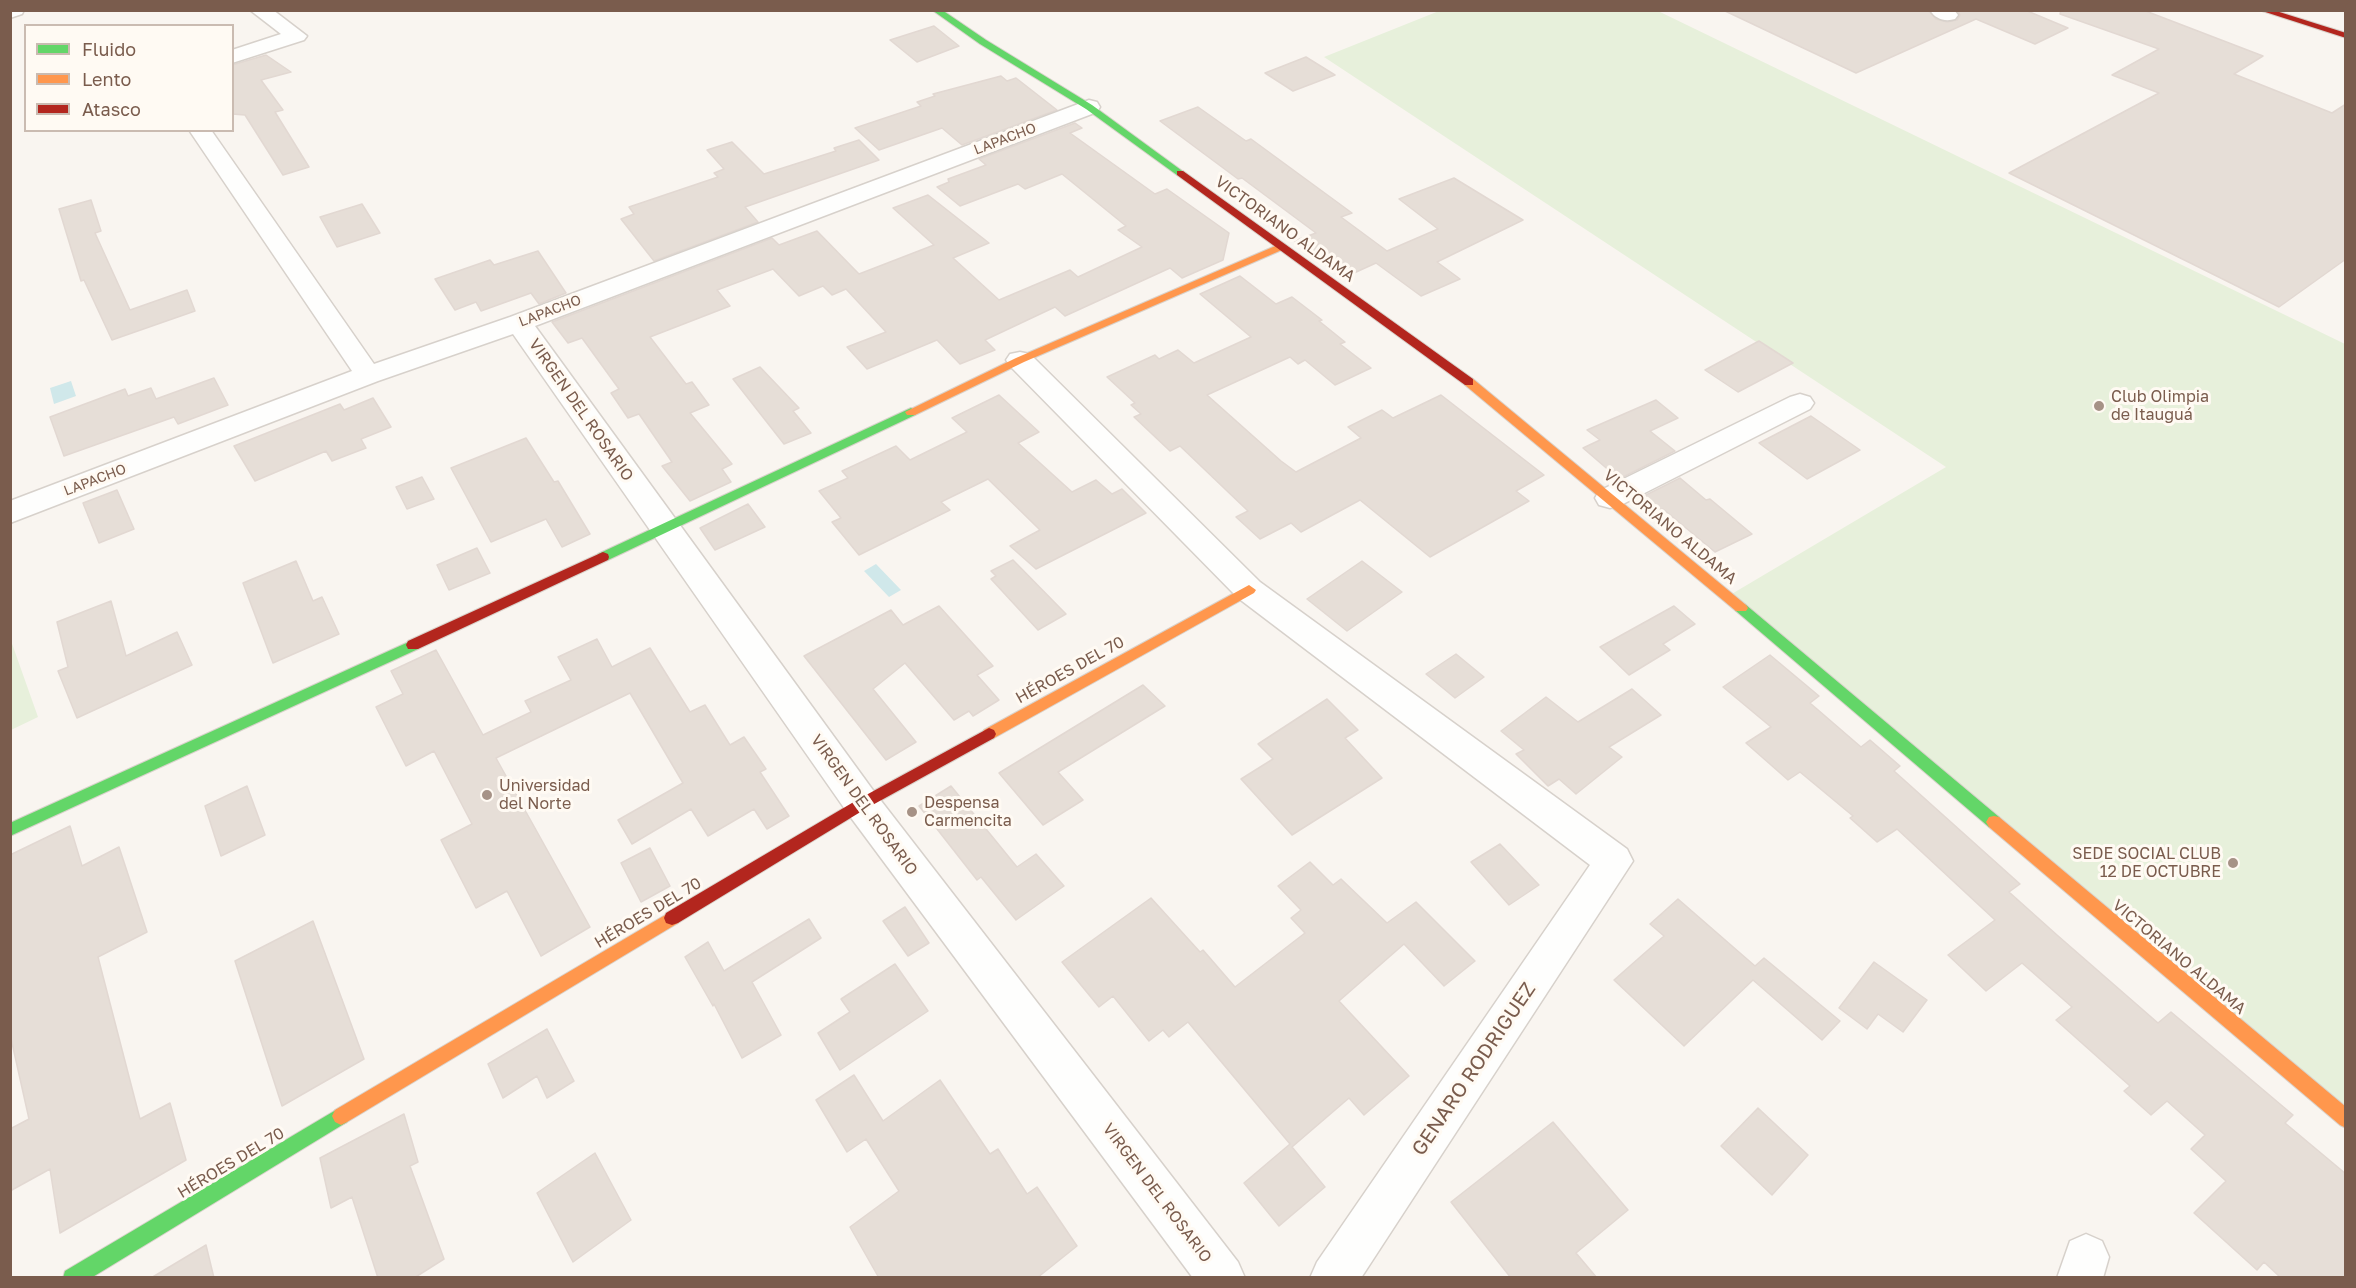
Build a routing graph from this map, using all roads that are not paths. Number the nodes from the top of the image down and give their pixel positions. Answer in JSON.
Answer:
{"nodes":[{"id":1,"x":259,"y":10,"type":"edge"},
{"id":2,"x":936,"y":10,"type":"edge"},
{"id":3,"x":2263,"y":10,"type":"edge"},
{"id":4,"x":2346,"y":36,"type":"edge"},
{"id":5,"x":234,"y":56,"type":"edge"},
{"id":6,"x":1089,"y":106,"type":"junction"},
{"id":7,"x":201,"y":132,"type":"edge"},
{"id":8,"x":1280,"y":247,"type":"junction"},
{"id":9,"x":519,"y":323,"type":"junction"},
{"id":10,"x":1020,"y":360,"type":"junction"},
{"id":11,"x":368,"y":375,"type":"junction"},
{"id":12,"x":1800,"y":403,"type":"dead end"},
{"id":13,"x":1610,"y":498,"type":"junction"},
{"id":14,"x":10,"y":513,"type":"edge"},
{"id":15,"x":664,"y":528,"type":"junction"},
{"id":16,"x":1249,"y":590,"type":"junction"},
{"id":17,"x":862,"y":804,"type":"junction"},
{"id":18,"x":10,"y":830,"type":"edge"},
{"id":19,"x":2346,"y":1119,"type":"edge"},
{"id":20,"x":72,"y":1278,"type":"edge"},
{"id":21,"x":1222,"y":1278,"type":"edge"},
{"id":22,"x":1334,"y":1278,"type":"edge"}],
"edges":[{"from":1,"to":5,"type":"street"},
{"from":2,"to":6,"type":"street","name":"VICTORIANO ALDAMA"},
{"from":3,"to":4,"type":"street"},
{"from":6,"to":8,"type":"street","name":"VICTORIANO ALDAMA"},
{"from":6,"to":9,"type":"street","name":"LAPACHO"},
{"from":7,"to":11,"type":"street"},
{"from":8,"to":10,"type":"street"},
{"from":8,"to":13,"type":"street","name":"VICTORIANO ALDAMA"},
{"from":9,"to":11,"type":"street","name":"LAPACHO"},
{"from":9,"to":15,"type":"street","name":"VIRGEN DEL ROSARIO"},
{"from":10,"to":15,"type":"street"},
{"from":10,"to":16,"type":"street"},
{"from":11,"to":14,"type":"street","name":"LAPACHO"},
{"from":12,"to":13,"type":"street"},
{"from":13,"to":19,"type":"street","name":"VICTORIANO ALDAMA"},
{"from":15,"to":17,"type":"street","name":"VIRGEN DEL ROSARIO"},
{"from":15,"to":18,"type":"street"},
{"from":16,"to":17,"type":"street","name":"HÉROES DEL 70"},
{"from":16,"to":22,"type":"street","name":"GENARO RODRIGUEZ"},
{"from":17,"to":20,"type":"street","name":"HÉROES DEL 70"},
{"from":17,"to":21,"type":"street","name":"VIRGEN DEL ROSARIO"}]}
